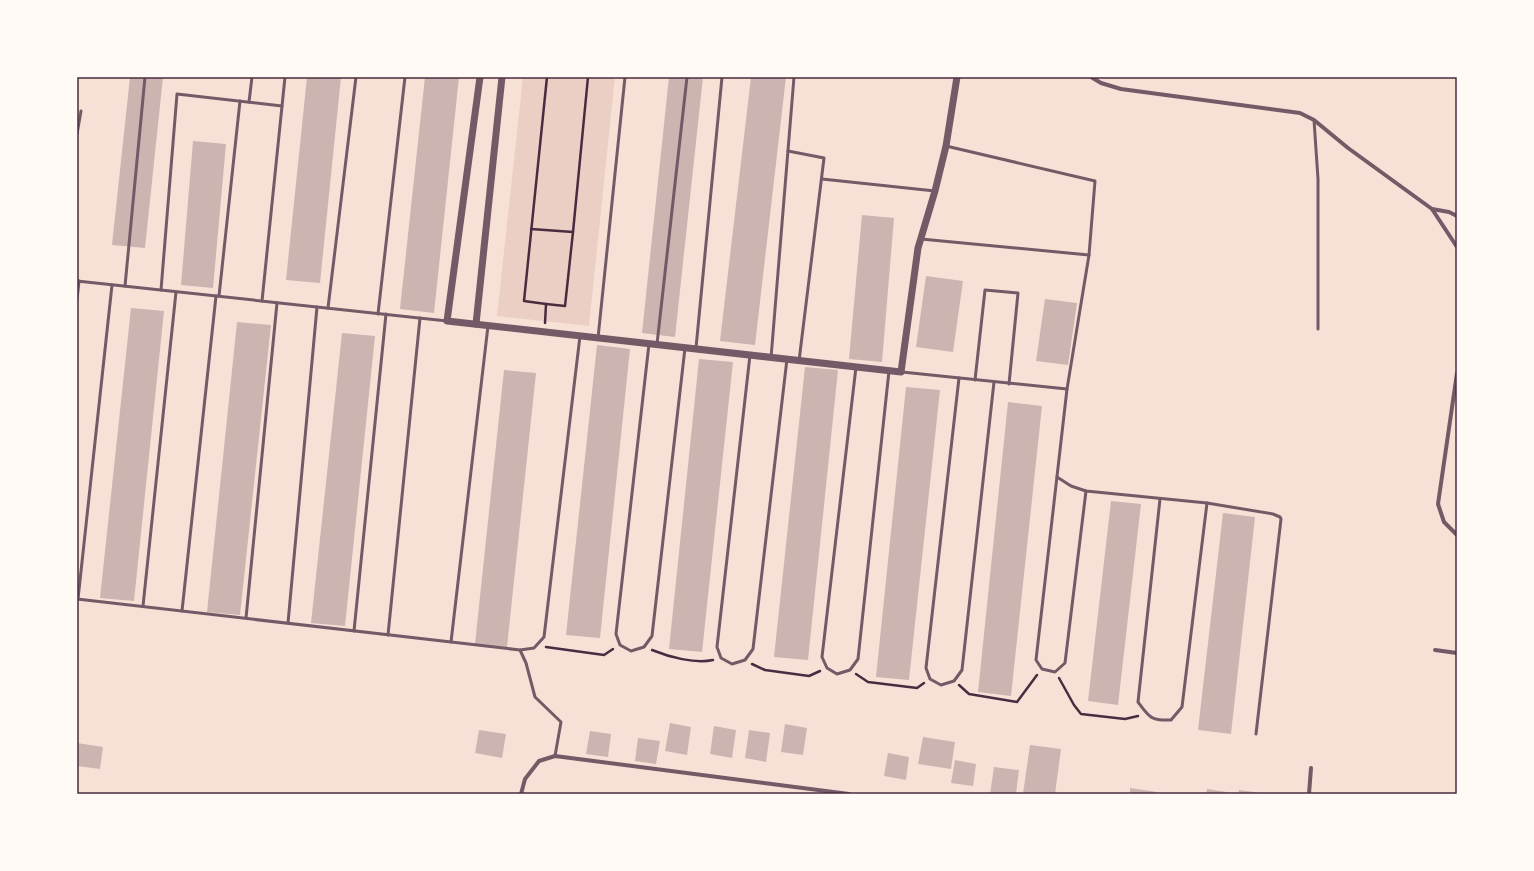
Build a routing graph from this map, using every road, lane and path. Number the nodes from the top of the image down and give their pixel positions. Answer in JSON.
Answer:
{"nodes":[{"id":1,"x":145,"y":77,"type":"edge"},
{"id":2,"x":252,"y":77,"type":"edge"},
{"id":3,"x":285,"y":77,"type":"edge"},
{"id":4,"x":356,"y":77,"type":"edge"},
{"id":5,"x":405,"y":77,"type":"edge"},
{"id":6,"x":480,"y":77,"type":"edge"},
{"id":7,"x":502,"y":77,"type":"edge"},
{"id":8,"x":547,"y":77,"type":"edge"},
{"id":9,"x":588,"y":77,"type":"edge"},
{"id":10,"x":625,"y":77,"type":"edge"},
{"id":11,"x":687,"y":77,"type":"edge"},
{"id":12,"x":722,"y":77,"type":"edge"},
{"id":13,"x":794,"y":77,"type":"edge"},
{"id":14,"x":957,"y":77,"type":"edge"},
{"id":15,"x":1091,"y":77,"type":"edge"},
{"id":16,"x":240,"y":101,"type":"junction"},
{"id":17,"x":249,"y":102,"type":"junction"},
{"id":18,"x":282,"y":106,"type":"junction"},
{"id":19,"x":81,"y":111,"type":"dead end"},
{"id":20,"x":1314,"y":120,"type":"junction"},
{"id":21,"x":77,"y":134,"type":"edge"},
{"id":22,"x":946,"y":146,"type":"junction"},
{"id":23,"x":788,"y":151,"type":"junction"},
{"id":24,"x":822,"y":179,"type":"junction"},
{"id":25,"x":935,"y":191,"type":"junction"},
{"id":26,"x":1432,"y":209,"type":"junction"},
{"id":27,"x":1457,"y":216,"type":"edge"},
{"id":28,"x":531,"y":229,"type":"junction"},
{"id":29,"x":573,"y":232,"type":"junction"},
{"id":30,"x":920,"y":239,"type":"junction"},
{"id":31,"x":1457,"y":247,"type":"edge"},
{"id":32,"x":1088,"y":255,"type":"junction"},
{"id":33,"x":78,"y":281,"type":"edge"},
{"id":34,"x":112,"y":285,"type":"junction"},
{"id":35,"x":125,"y":286,"type":"junction"},
{"id":36,"x":161,"y":290,"type":"junction"},
{"id":37,"x":176,"y":292,"type":"junction"},
{"id":38,"x":217,"y":296,"type":"junction"},
{"id":39,"x":77,"y":299,"type":"edge"},
{"id":40,"x":262,"y":301,"type":"junction"},
{"id":41,"x":277,"y":303,"type":"junction"},
{"id":42,"x":546,"y":304,"type":"junction"},
{"id":43,"x":317,"y":307,"type":"junction"},
{"id":44,"x":328,"y":308,"type":"junction"},
{"id":45,"x":378,"y":314,"type":"junction"},
{"id":46,"x":386,"y":314,"type":"junction"},
{"id":47,"x":420,"y":318,"type":"junction"},
{"id":48,"x":447,"y":321,"type":"junction"},
{"id":49,"x":476,"y":324,"type":"junction"},
{"id":50,"x":488,"y":326,"type":"junction"},
{"id":51,"x":1318,"y":329,"type":"dead end"},
{"id":52,"x":545,"y":332,"type":"junction"},
{"id":53,"x":580,"y":336,"type":"junction"},
{"id":54,"x":598,"y":338,"type":"junction"},
{"id":55,"x":649,"y":343,"type":"junction"},
{"id":56,"x":657,"y":344,"type":"junction"},
{"id":57,"x":685,"y":348,"type":"junction"},
{"id":58,"x":696,"y":349,"type":"junction"},
{"id":59,"x":750,"y":355,"type":"junction"},
{"id":60,"x":771,"y":358,"type":"junction"},
{"id":61,"x":787,"y":359,"type":"junction"},
{"id":62,"x":799,"y":361,"type":"junction"},
{"id":63,"x":856,"y":367,"type":"junction"},
{"id":64,"x":889,"y":371,"type":"junction"},
{"id":65,"x":901,"y":372,"type":"junction"},
{"id":66,"x":1457,"y":373,"type":"edge"},
{"id":67,"x":959,"y":378,"type":"junction"},
{"id":68,"x":975,"y":380,"type":"junction"},
{"id":69,"x":994,"y":382,"type":"junction"},
{"id":70,"x":1009,"y":384,"type":"junction"},
{"id":71,"x":1067,"y":389,"type":"junction"},
{"id":72,"x":1057,"y":477,"type":"junction"},
{"id":73,"x":1086,"y":492,"type":"junction"},
{"id":74,"x":1160,"y":499,"type":"junction"},
{"id":75,"x":1207,"y":504,"type":"junction"},
{"id":76,"x":1457,"y":535,"type":"edge"},
{"id":77,"x":77,"y":599,"type":"edge"},
{"id":78,"x":143,"y":606,"type":"junction"},
{"id":79,"x":182,"y":611,"type":"junction"},
{"id":80,"x":246,"y":618,"type":"junction"},
{"id":81,"x":288,"y":623,"type":"junction"},
{"id":82,"x":354,"y":631,"type":"junction"},
{"id":83,"x":388,"y":635,"type":"junction"},
{"id":84,"x":451,"y":642,"type":"junction"},
{"id":85,"x":620,"y":645,"type":"junction"},
{"id":86,"x":536,"y":646,"type":"junction"},
{"id":87,"x":644,"y":647,"type":"junction"},
{"id":88,"x":520,"y":650,"type":"junction"},
{"id":89,"x":1435,"y":650,"type":"dead end"},
{"id":90,"x":1457,"y":653,"type":"edge"},
{"id":91,"x":721,"y":658,"type":"junction"},
{"id":92,"x":745,"y":660,"type":"junction"},
{"id":93,"x":827,"y":668,"type":"junction"},
{"id":94,"x":1042,"y":669,"type":"junction"},
{"id":95,"x":850,"y":670,"type":"junction"},
{"id":96,"x":1055,"y":672,"type":"junction"},
{"id":97,"x":930,"y":679,"type":"junction"},
{"id":98,"x":954,"y":681,"type":"junction"},
{"id":99,"x":1146,"y":714,"type":"junction"},
{"id":100,"x":1256,"y":734,"type":"dead end"},
{"id":101,"x":555,"y":756,"type":"junction"},
{"id":102,"x":1311,"y":768,"type":"dead end"},
{"id":103,"x":520,"y":794,"type":"edge"},
{"id":104,"x":849,"y":794,"type":"edge"},
{"id":105,"x":1309,"y":794,"type":"edge"}],
"edges":[{"from":1,"to":35,"type":"lane"},
{"from":2,"to":17,"type":"lane"},
{"from":3,"to":18,"type":"lane"},
{"from":4,"to":44,"type":"lane"},
{"from":5,"to":45,"type":"lane"},
{"from":6,"to":48,"type":"street"},
{"from":7,"to":49,"type":"street"},
{"from":8,"to":28,"type":"path"},
{"from":9,"to":29,"type":"path"},
{"from":10,"to":54,"type":"lane"},
{"from":11,"to":56,"type":"lane"},
{"from":12,"to":58,"type":"lane"},
{"from":13,"to":23,"type":"lane"},
{"from":14,"to":22,"type":"street"},
{"from":15,"to":20,"type":"street"},
{"from":16,"to":17,"type":"lane"},
{"from":16,"to":36,"type":"lane"},
{"from":16,"to":38,"type":"lane"},
{"from":17,"to":18,"type":"lane"},
{"from":18,"to":40,"type":"lane"},
{"from":19,"to":21,"type":"lane"},
{"from":20,"to":26,"type":"street"},
{"from":20,"to":51,"type":"lane"},
{"from":22,"to":25,"type":"street"},
{"from":22,"to":32,"type":"lane"},
{"from":23,"to":24,"type":"lane"},
{"from":23,"to":60,"type":"lane"},
{"from":24,"to":25,"type":"lane"},
{"from":24,"to":62,"type":"lane"},
{"from":25,"to":30,"type":"street"},
{"from":26,"to":27,"type":"street"},
{"from":26,"to":31,"type":"street"},
{"from":28,"to":29,"type":"path"},
{"from":28,"to":42,"type":"path"},
{"from":29,"to":42,"type":"path"},
{"from":30,"to":32,"type":"lane"},
{"from":30,"to":65,"type":"street"},
{"from":32,"to":71,"type":"lane"},
{"from":33,"to":34,"type":"lane"},
{"from":33,"to":39,"type":"lane"},
{"from":34,"to":35,"type":"lane"},
{"from":34,"to":77,"type":"lane"},
{"from":35,"to":36,"type":"lane"},
{"from":36,"to":37,"type":"lane"},
{"from":37,"to":38,"type":"lane"},
{"from":37,"to":78,"type":"lane"},
{"from":38,"to":40,"type":"lane"},
{"from":38,"to":79,"type":"lane"},
{"from":40,"to":41,"type":"lane"},
{"from":41,"to":43,"type":"lane"},
{"from":41,"to":80,"type":"lane"},
{"from":42,"to":52,"type":"path"},
{"from":43,"to":44,"type":"lane"},
{"from":43,"to":81,"type":"lane"},
{"from":44,"to":45,"type":"lane"},
{"from":45,"to":46,"type":"lane"},
{"from":46,"to":47,"type":"lane"},
{"from":46,"to":82,"type":"lane"},
{"from":47,"to":48,"type":"lane"},
{"from":47,"to":83,"type":"lane"},
{"from":48,"to":49,"type":"street"},
{"from":49,"to":50,"type":"street"},
{"from":50,"to":52,"type":"street"},
{"from":50,"to":84,"type":"lane"},
{"from":52,"to":53,"type":"street"},
{"from":53,"to":54,"type":"street"},
{"from":53,"to":86,"type":"lane"},
{"from":54,"to":55,"type":"street"},
{"from":55,"to":56,"type":"street"},
{"from":55,"to":85,"type":"lane"},
{"from":56,"to":57,"type":"street"},
{"from":57,"to":58,"type":"street"},
{"from":57,"to":87,"type":"lane"},
{"from":58,"to":59,"type":"street"},
{"from":59,"to":60,"type":"street"},
{"from":59,"to":91,"type":"lane"},
{"from":60,"to":61,"type":"street"},
{"from":61,"to":62,"type":"street"},
{"from":61,"to":92,"type":"lane"},
{"from":62,"to":63,"type":"street"},
{"from":63,"to":64,"type":"street"},
{"from":63,"to":93,"type":"lane"},
{"from":64,"to":65,"type":"street"},
{"from":64,"to":95,"type":"lane"},
{"from":65,"to":67,"type":"lane"},
{"from":66,"to":76,"type":"street"},
{"from":67,"to":68,"type":"lane"},
{"from":67,"to":97,"type":"lane"},
{"from":68,"to":69,"type":"lane"},
{"from":68,"to":70,"type":"lane"},
{"from":69,"to":70,"type":"lane"},
{"from":69,"to":98,"type":"lane"},
{"from":70,"to":71,"type":"lane"},
{"from":71,"to":72,"type":"lane"},
{"from":72,"to":73,"type":"lane"},
{"from":72,"to":94,"type":"lane"},
{"from":73,"to":74,"type":"lane"},
{"from":73,"to":96,"type":"lane"},
{"from":74,"to":75,"type":"lane"},
{"from":74,"to":99,"type":"lane"},
{"from":75,"to":99,"type":"lane"},
{"from":75,"to":100,"type":"lane"},
{"from":77,"to":78,"type":"lane"},
{"from":78,"to":79,"type":"lane"},
{"from":79,"to":80,"type":"lane"},
{"from":80,"to":81,"type":"lane"},
{"from":81,"to":82,"type":"lane"},
{"from":82,"to":83,"type":"lane"},
{"from":83,"to":84,"type":"lane"},
{"from":84,"to":88,"type":"lane"},
{"from":85,"to":86,"type":"path"},
{"from":85,"to":87,"type":"lane"},
{"from":86,"to":88,"type":"lane"},
{"from":87,"to":91,"type":"path"},
{"from":88,"to":101,"type":"lane"},
{"from":89,"to":90,"type":"street"},
{"from":91,"to":92,"type":"lane"},
{"from":92,"to":93,"type":"path"},
{"from":93,"to":95,"type":"lane"},
{"from":94,"to":96,"type":"lane"},
{"from":94,"to":98,"type":"path"},
{"from":95,"to":97,"type":"path"},
{"from":96,"to":99,"type":"path"},
{"from":97,"to":98,"type":"lane"},
{"from":101,"to":103,"type":"street"},
{"from":101,"to":104,"type":"street"},
{"from":102,"to":105,"type":"street"}]}
